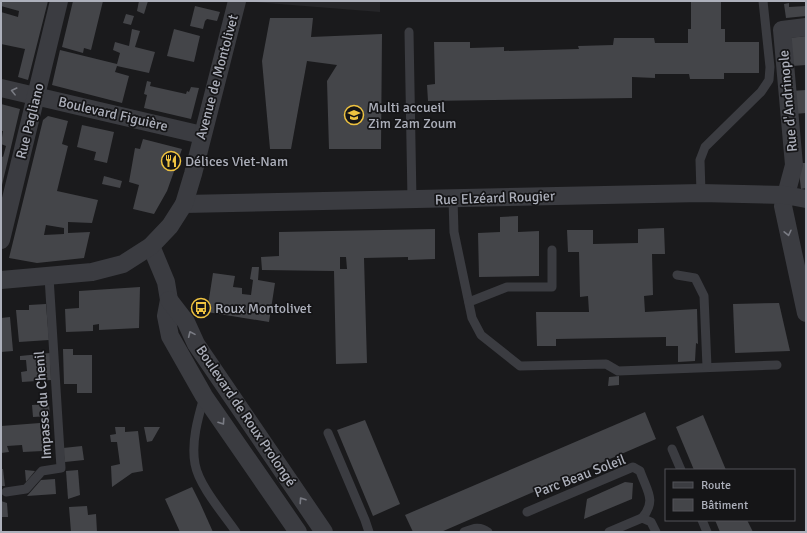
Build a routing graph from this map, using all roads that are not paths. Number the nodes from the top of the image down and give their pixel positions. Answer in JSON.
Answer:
{"nodes":[{"id":1,"x":59,"y":1,"type":"edge"},
{"id":2,"x":237,"y":1,"type":"edge"},
{"id":3,"x":763,"y":1,"type":"edge"},
{"id":4,"x":806,"y":27,"type":"edge"},
{"id":5,"x":409,"y":32,"type":"dead end"},
{"id":6,"x":1,"y":88,"type":"edge"},
{"id":7,"x":35,"y":96,"type":"junction"},
{"id":8,"x":202,"y":135,"type":"junction"},
{"id":9,"x":701,"y":193,"type":"junction"},
{"id":10,"x":785,"y":195,"type":"junction"},
{"id":11,"x":452,"y":199,"type":"junction"},
{"id":12,"x":806,"y":199,"type":"edge"},
{"id":13,"x":412,"y":200,"type":"junction"},
{"id":14,"x":184,"y":204,"type":"junction"},
{"id":15,"x":1,"y":240,"type":"edge"},
{"id":16,"x":151,"y":246,"type":"junction"},
{"id":17,"x":552,"y":250,"type":"dead end"},
{"id":18,"x":677,"y":275,"type":"dead end"},
{"id":19,"x":49,"y":277,"type":"junction"},
{"id":20,"x":1,"y":280,"type":"edge"},
{"id":21,"x":169,"y":300,"type":"junction"},
{"id":22,"x":469,"y":302,"type":"junction"},
{"id":23,"x":806,"y":313,"type":"edge"},
{"id":24,"x":777,"y":365,"type":"dead end"},
{"id":25,"x":707,"y":367,"type":"junction"},
{"id":26,"x":204,"y":396,"type":"junction"},
{"id":27,"x":328,"y":433,"type":"dead end"},
{"id":28,"x":672,"y":449,"type":"dead end"},
{"id":29,"x":681,"y":469,"type":"edge"},
{"id":30,"x":6,"y":492,"type":"dead end"},
{"id":31,"x":527,"y":512,"type":"dead end"},
{"id":32,"x":642,"y":518,"type":"junction"},
{"id":33,"x":702,"y":521,"type":"edge"},
{"id":34,"x":236,"y":532,"type":"edge"},
{"id":35,"x":298,"y":532,"type":"edge"},
{"id":36,"x":324,"y":532,"type":"edge"},
{"id":37,"x":369,"y":532,"type":"edge"},
{"id":38,"x":464,"y":532,"type":"edge"},
{"id":39,"x":488,"y":532,"type":"edge"},
{"id":40,"x":609,"y":532,"type":"edge"},
{"id":41,"x":656,"y":532,"type":"edge"},
{"id":42,"x":707,"y":532,"type":"edge"}],
"edges":[{"from":1,"to":7,"type":"street","name":"Rue Pagliano"},
{"from":2,"to":8,"type":"street","name":"Avenue de Montolivet"},
{"from":3,"to":9,"type":"lane"},
{"from":4,"to":10,"type":"street","name":"Rue d'Andrinople"},
{"from":5,"to":13,"type":"lane"},
{"from":7,"to":6,"type":"street","name":"Boulevard Figuière","one_way":true},
{"from":7,"to":8,"type":"street","name":"Boulevard Figuière"},
{"from":7,"to":15,"type":"street","name":"Rue Pagliano"},
{"from":8,"to":14,"type":"street","name":"Avenue de Montolivet"},
{"from":9,"to":10,"type":"street","name":"Rue Elzéard Rougier"},
{"from":9,"to":11,"type":"street","name":"Rue Elzéard Rougier"},
{"from":10,"to":12,"type":"street","name":"Rue Elzéard Rougier"},
{"from":10,"to":23,"type":"street","one_way":true},
{"from":11,"to":13,"type":"street","name":"Rue Elzéard Rougier"},
{"from":11,"to":22,"type":"lane"},
{"from":13,"to":14,"type":"street","name":"Rue Elzéard Rougier"},
{"from":14,"to":16,"type":"street","name":"Avenue de Montolivet"},
{"from":16,"to":19,"type":"street","name":"Avenue de Montolivet"},
{"from":16,"to":21,"type":"street","name":"Boulevard de Roux Prolongé"},
{"from":17,"to":22,"type":"lane"},
{"from":18,"to":25,"type":"lane"},
{"from":19,"to":20,"type":"street","name":"Avenue de Montolivet"},
{"from":19,"to":30,"type":"lane","name":"Impasse du Chenil"},
{"from":21,"to":26,"type":"street","name":"Boulevard de Roux Prolongé"},
{"from":36,"to":21,"type":"street","name":"Boulevard de Roux Prolongé","one_way":true},
{"from":22,"to":25,"type":"lane"},
{"from":24,"to":25,"type":"lane"},
{"from":26,"to":34,"type":"lane"},
{"from":26,"to":35,"type":"street","name":"Boulevard de Roux Prolongé","one_way":true},
{"from":27,"to":37,"type":"lane"},
{"from":28,"to":29,"type":"lane"},
{"from":31,"to":32,"type":"lane","name":"Parc Beau Soleil"},
{"from":32,"to":40,"type":"lane"},
{"from":32,"to":41,"type":"lane"},
{"from":33,"to":42,"type":"lane"},
{"from":38,"to":39,"type":"lane"}]}
